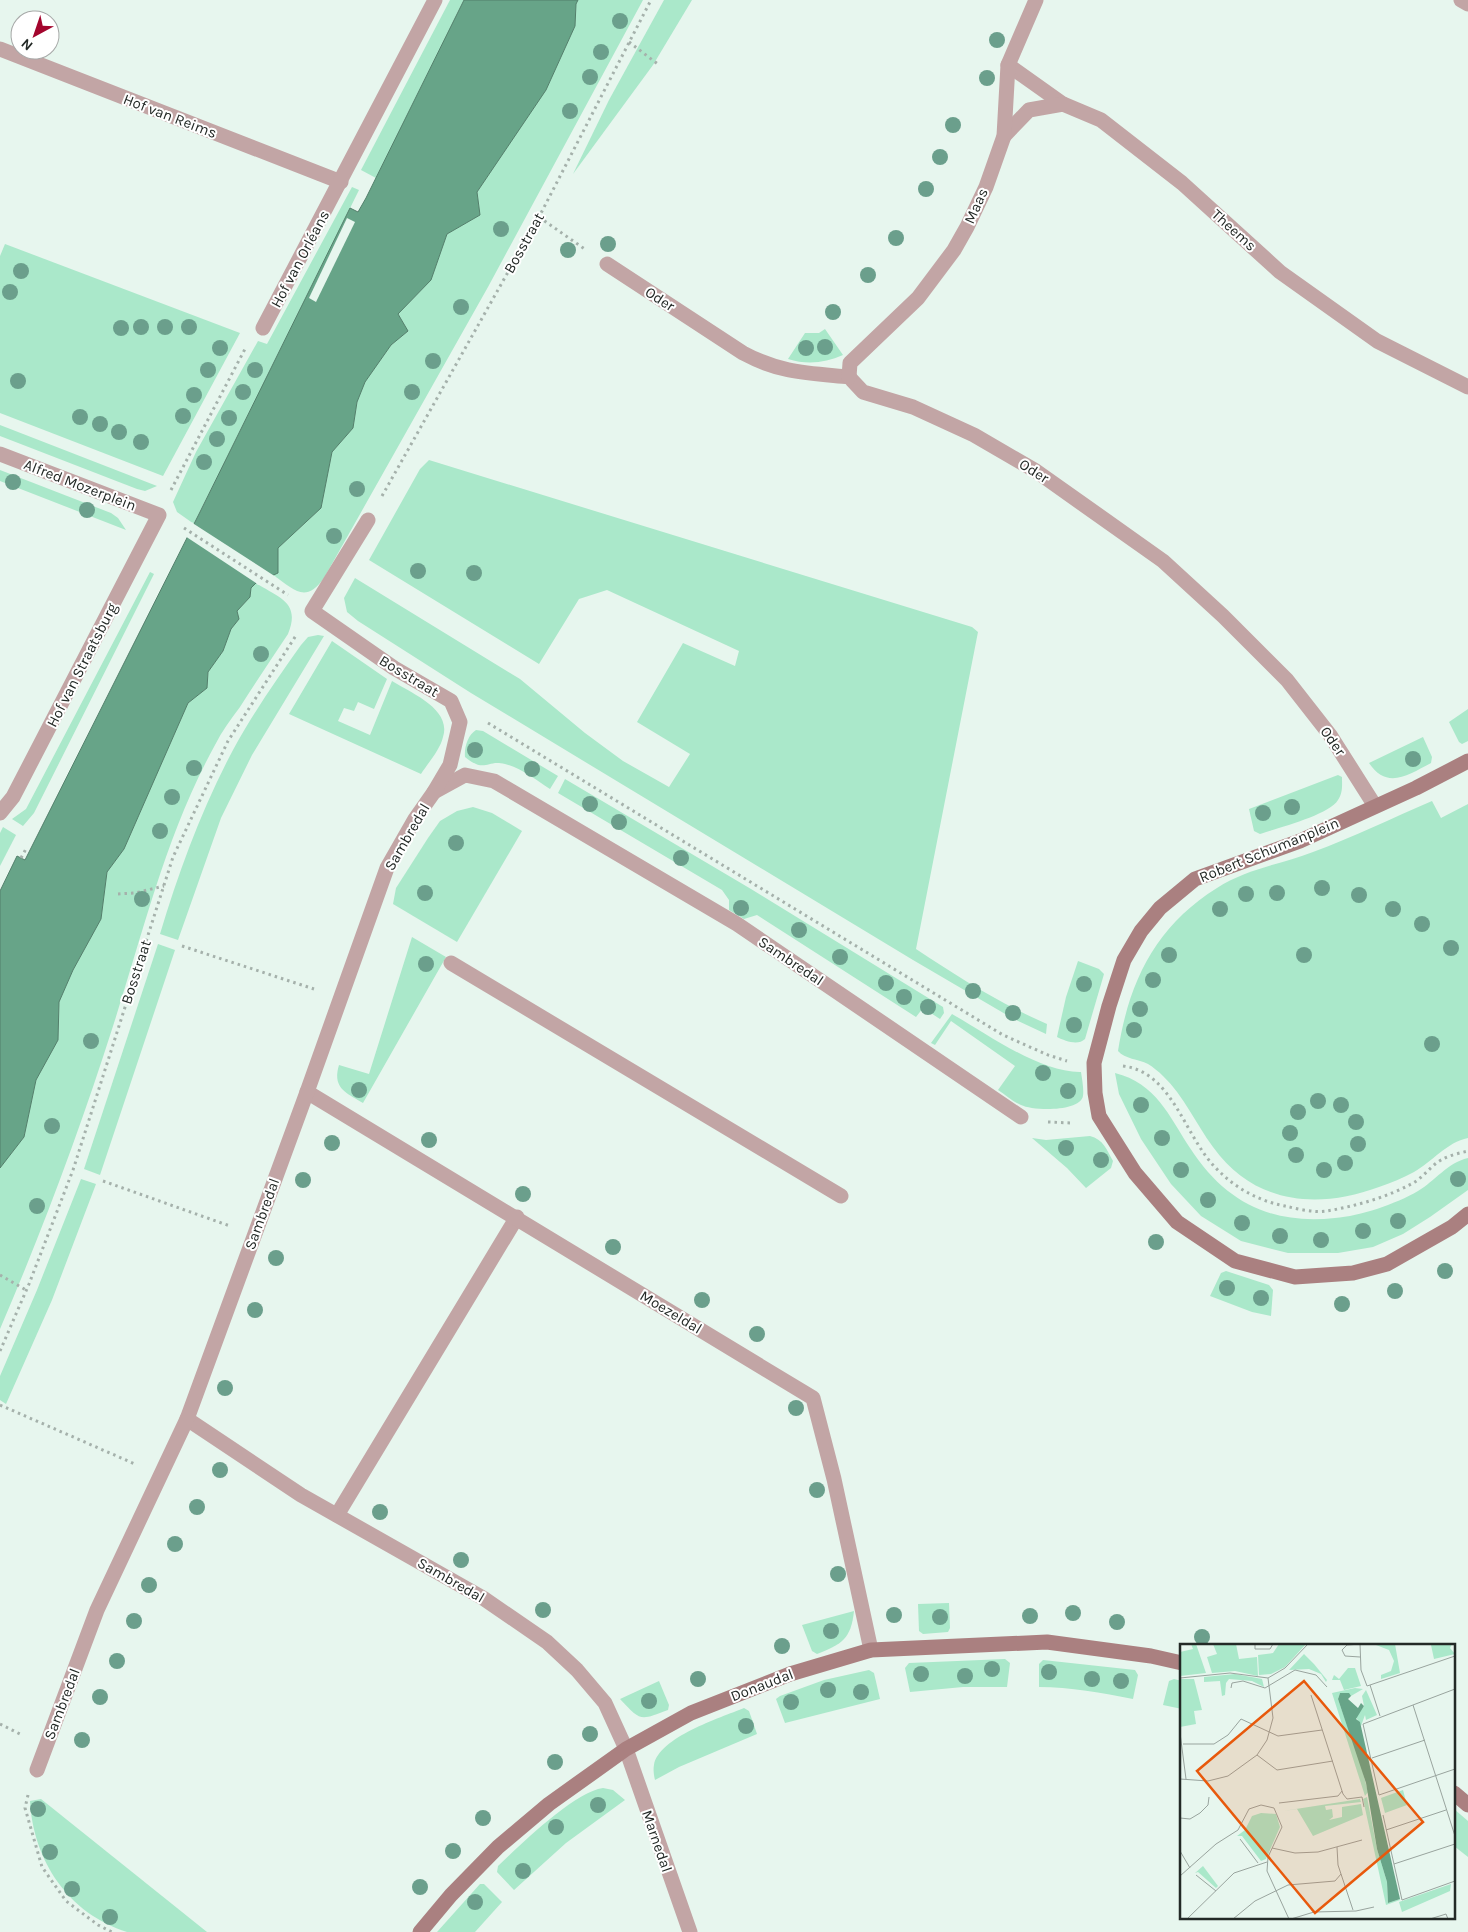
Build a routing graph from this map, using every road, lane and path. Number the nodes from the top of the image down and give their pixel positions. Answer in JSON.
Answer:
{"nodes":[{"id":1,"x":435,"y":0,"type":"edge"},
{"id":2,"x":651,"y":0,"type":"edge"},
{"id":3,"x":1036,"y":0,"type":"edge"},
{"id":4,"x":1461,"y":0,"type":"edge"},
{"id":5,"x":1468,"y":4,"type":"edge"},
{"id":6,"x":629,"y":42,"type":"junction"},
{"id":7,"x":0,"y":49,"type":"edge"},
{"id":8,"x":659,"y":65,"type":"dead end"},
{"id":9,"x":1008,"y":65,"type":"junction"},
{"id":10,"x":1063,"y":104,"type":"junction"},
{"id":11,"x":1004,"y":136,"type":"junction"},
{"id":12,"x":341,"y":182,"type":"junction"},
{"id":13,"x":539,"y":217,"type":"junction"},
{"id":14,"x":607,"y":264,"type":"joint"},
{"id":15,"x":263,"y":328,"type":"joint"},
{"id":16,"x":849,"y":376,"type":"junction"},
{"id":17,"x":1468,"y":387,"type":"edge"},
{"id":18,"x":0,"y":454,"type":"edge"},
{"id":19,"x":390,"y":482,"type":"dead end"},
{"id":20,"x":159,"y":515,"type":"junction"},
{"id":21,"x":368,"y":520,"type":"dead end"},
{"id":22,"x":184,"y":528,"type":"dead end"},
{"id":23,"x":281,"y":591,"type":"dead end"},
{"id":24,"x":312,"y":611,"type":"junction"},
{"id":25,"x":451,"y":701,"type":"junction"},
{"id":26,"x":1468,"y":761,"type":"edge"},
{"id":27,"x":434,"y":792,"type":"junction"},
{"id":28,"x":1375,"y":806,"type":"junction"},
{"id":29,"x":0,"y":813,"type":"edge"},
{"id":30,"x":27,"y":847,"type":"dead end"},
{"id":31,"x":21,"y":858,"type":"dead end"},
{"id":32,"x":164,"y":886,"type":"junction"},
{"id":33,"x":118,"y":894,"type":"dead end"},
{"id":34,"x":182,"y":946,"type":"dead end"},
{"id":35,"x":451,"y":963,"type":"dead end"},
{"id":36,"x":340,"y":998,"type":"junction"},
{"id":37,"x":1094,"y":1063,"type":"junction"},
{"id":38,"x":308,"y":1092,"type":"junction"},
{"id":39,"x":1021,"y":1117,"type":"dead end"},
{"id":40,"x":1468,"y":1150,"type":"edge"},
{"id":41,"x":103,"y":1181,"type":"dead end"},
{"id":42,"x":841,"y":1196,"type":"dead end"},
{"id":43,"x":1468,"y":1214,"type":"edge"},
{"id":44,"x":517,"y":1217,"type":"junction"},
{"id":45,"x":254,"y":1234,"type":"junction"},
{"id":46,"x":0,"y":1275,"type":"edge"},
{"id":47,"x":26,"y":1290,"type":"junction"},
{"id":48,"x":0,"y":1351,"type":"edge"},
{"id":49,"x":0,"y":1405,"type":"edge"},
{"id":50,"x":187,"y":1419,"type":"junction"},
{"id":51,"x":160,"y":1475,"type":"junction"},
{"id":52,"x":337,"y":1514,"type":"junction"},
{"id":53,"x":871,"y":1650,"type":"junction"},
{"id":54,"x":1180,"y":1663,"type":"edge"},
{"id":55,"x":626,"y":1749,"type":"junction"},
{"id":56,"x":37,"y":1770,"type":"dead end"},
{"id":57,"x":29,"y":1793,"type":"dead end"},
{"id":58,"x":1456,"y":1795,"type":"edge"},
{"id":59,"x":1468,"y":1805,"type":"edge"},
{"id":60,"x":112,"y":1932,"type":"edge"},
{"id":61,"x":420,"y":1932,"type":"edge"},
{"id":62,"x":690,"y":1932,"type":"edge"}],
"edges":[{"from":1,"to":12,"type":"street","name":"Hof van Orléans"},
{"from":2,"to":6,"type":"path","name":"Bosstraat"},
{"from":3,"to":9,"type":"street","name":"Maas"},
{"from":4,"to":5,"type":"street"},
{"from":6,"to":8,"type":"path"},
{"from":6,"to":13,"type":"path","name":"Bosstraat"},
{"from":7,"to":12,"type":"street","name":"Hof van Reims"},
{"from":9,"to":10,"type":"street","name":"Theems"},
{"from":9,"to":11,"type":"street","name":"Maas"},
{"from":10,"to":11,"type":"street"},
{"from":10,"to":17,"type":"street","name":"Theems"},
{"from":11,"to":16,"type":"street","name":"Maas"},
{"from":12,"to":15,"type":"street","name":"Hof van Orléans"},
{"from":13,"to":14,"type":"path"},
{"from":13,"to":19,"type":"path","name":"Bosstraat"},
{"from":14,"to":16,"type":"street","name":"Oder"},
{"from":15,"to":20,"type":"path"},
{"from":16,"to":28,"type":"street","name":"Oder"},
{"from":18,"to":20,"type":"street","name":"Alfred Mozerplein"},
{"from":20,"to":29,"type":"street","name":"Hof van Straatsburg"},
{"from":21,"to":24,"type":"street"},
{"from":22,"to":23,"type":"path"},
{"from":24,"to":25,"type":"street","name":"Bosstraat"},
{"from":24,"to":32,"type":"path","name":"Bosstraat"},
{"from":25,"to":27,"type":"street","name":"Bosstraat"},
{"from":25,"to":37,"type":"path"},
{"from":26,"to":28,"type":"street","name":"Robert Schumanplein"},
{"from":27,"to":36,"type":"street","name":"Sambredal"},
{"from":27,"to":39,"type":"street","name":"Sambredal"},
{"from":28,"to":37,"type":"street","name":"Robert Schumanplein"},
{"from":30,"to":31,"type":"path"},
{"from":32,"to":33,"type":"path"},
{"from":32,"to":47,"type":"path","name":"Bosstraat"},
{"from":34,"to":36,"type":"path"},
{"from":35,"to":42,"type":"street"},
{"from":36,"to":38,"type":"street","name":"Sambredal"},
{"from":37,"to":40,"type":"path"},
{"from":37,"to":43,"type":"street","name":"Robert Schumanplein"},
{"from":38,"to":44,"type":"street","name":"Moezeldal"},
{"from":38,"to":45,"type":"street","name":"Sambredal"},
{"from":41,"to":45,"type":"path"},
{"from":44,"to":52,"type":"street"},
{"from":44,"to":53,"type":"street","name":"Moezeldal"},
{"from":45,"to":50,"type":"street","name":"Sambredal"},
{"from":46,"to":47,"type":"path"},
{"from":47,"to":48,"type":"path","name":"Bosstraat"},
{"from":49,"to":51,"type":"path"},
{"from":50,"to":51,"type":"street","name":"Sambredal"},
{"from":50,"to":52,"type":"street","name":"Sambredal"},
{"from":51,"to":56,"type":"street","name":"Sambredal"},
{"from":52,"to":55,"type":"street","name":"Sambredal"},
{"from":53,"to":54,"type":"street","name":"Donaudal"},
{"from":53,"to":55,"type":"street","name":"Donaudal"},
{"from":55,"to":61,"type":"street","name":"Donaudal"},
{"from":55,"to":62,"type":"street","name":"Marnedal"},
{"from":57,"to":60,"type":"path"},
{"from":58,"to":59,"type":"street"}]}
